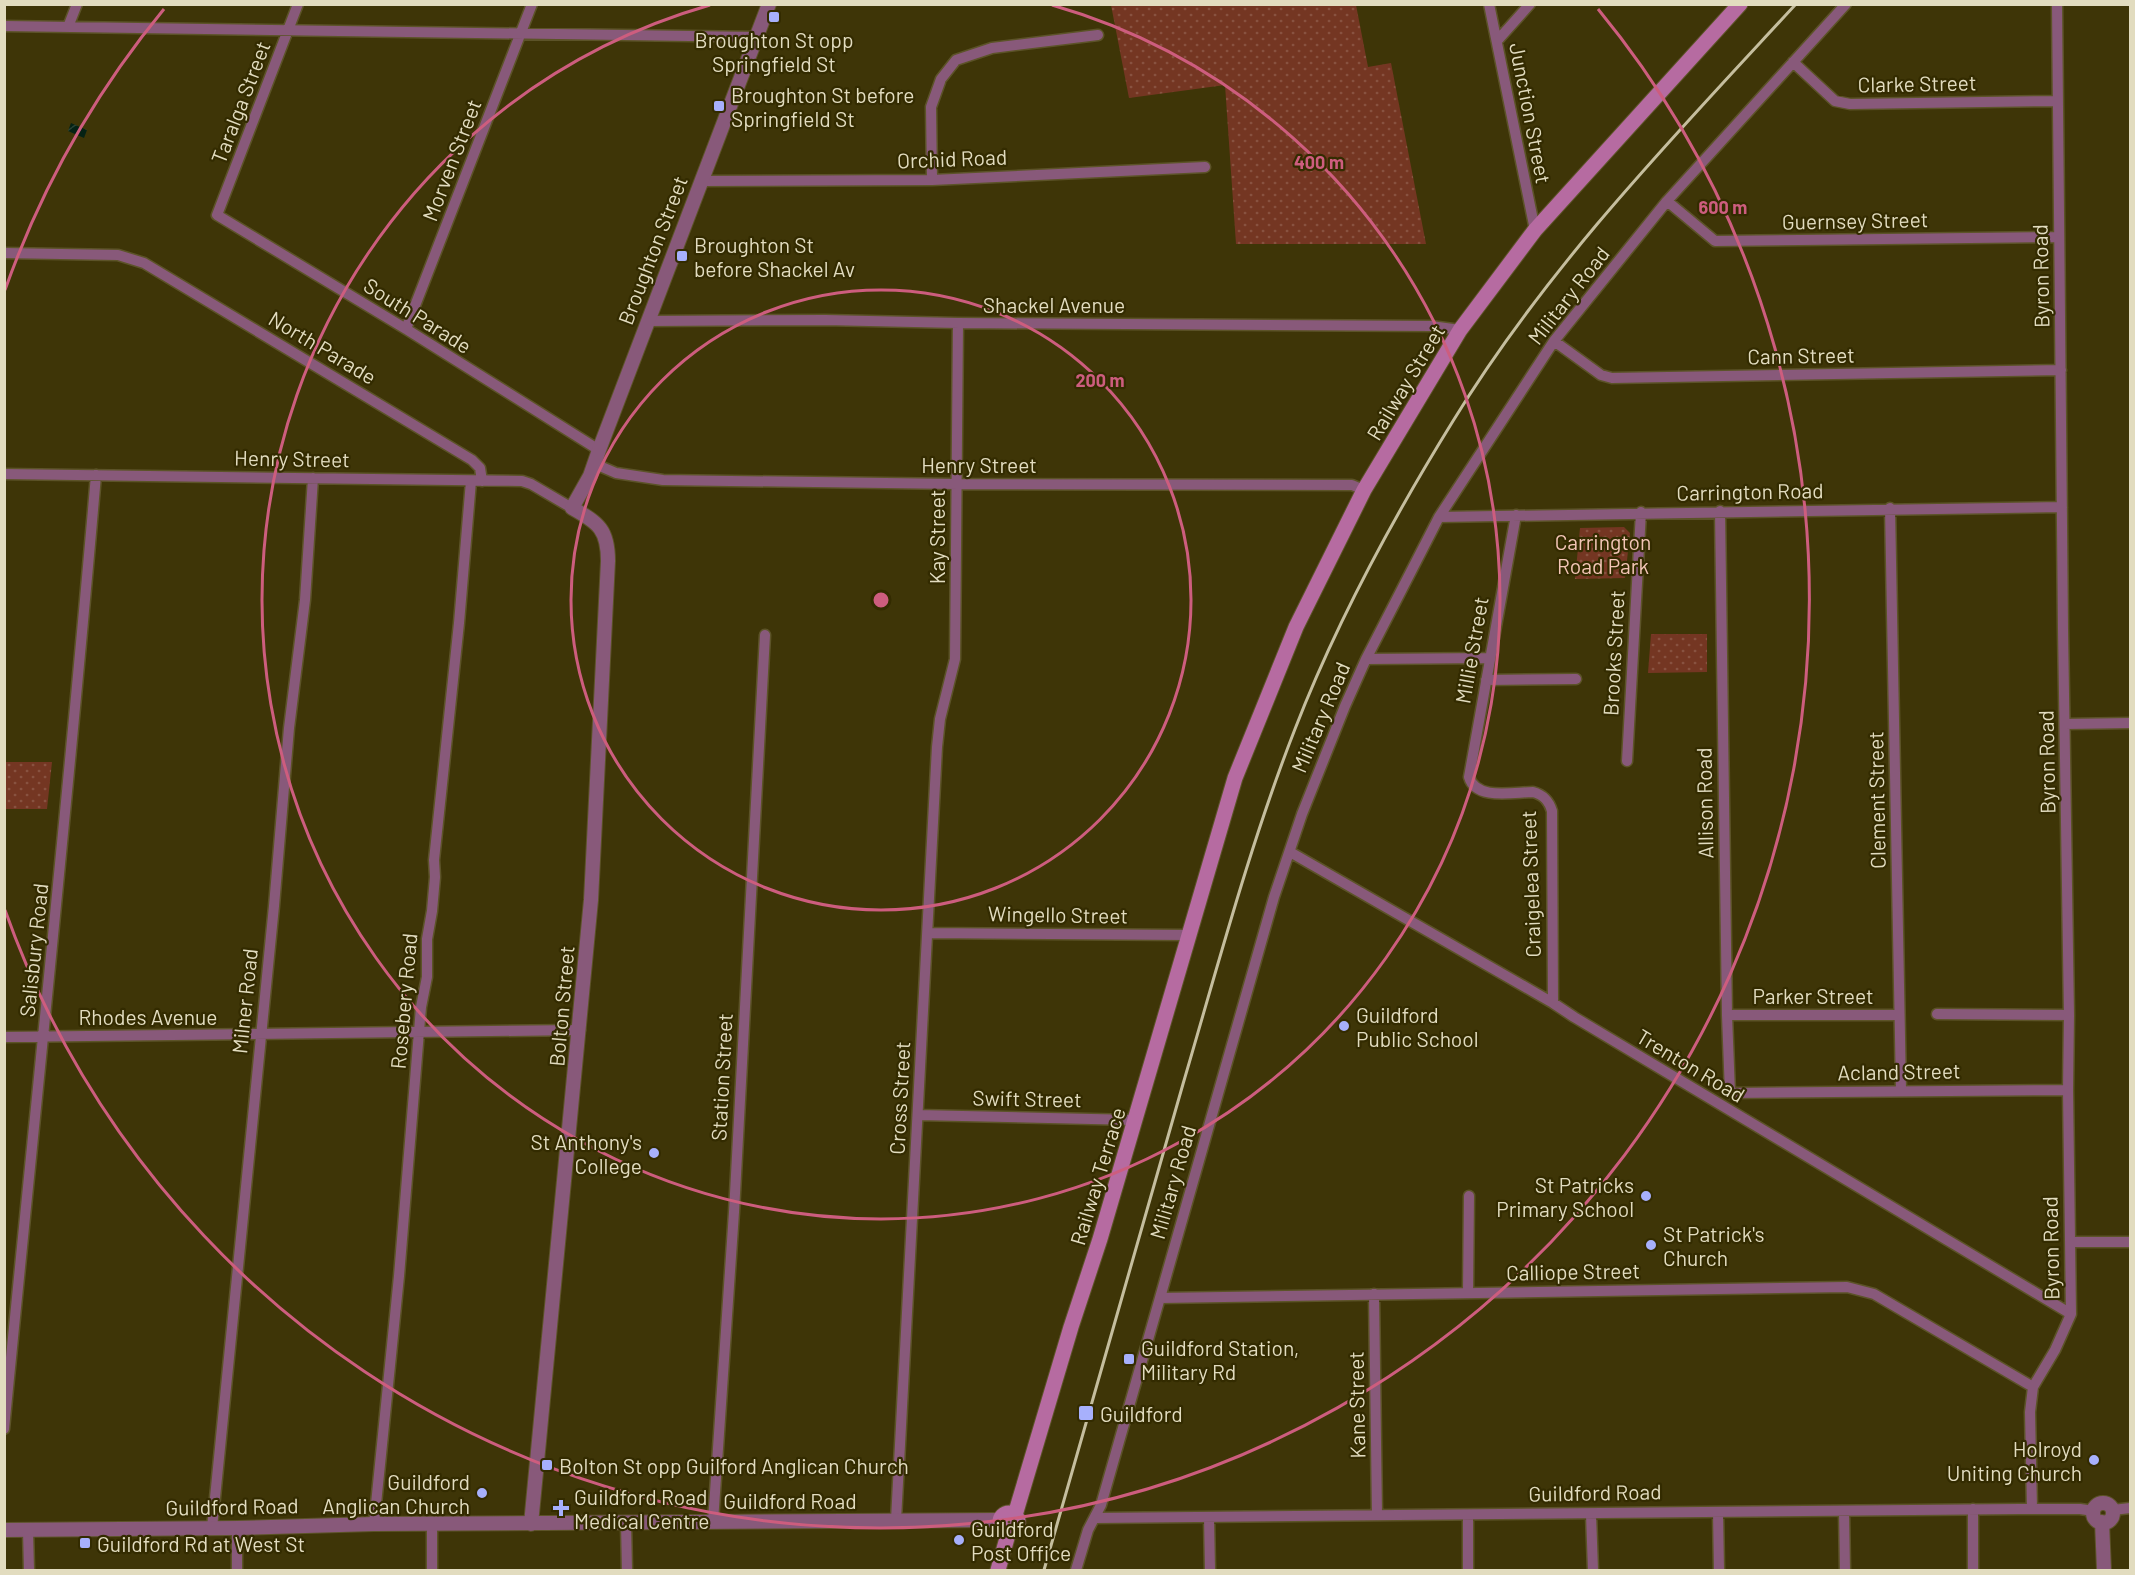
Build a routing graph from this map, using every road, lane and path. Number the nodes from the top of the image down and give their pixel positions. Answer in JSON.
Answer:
{"nodes":[{"id":1,"x":77,"y":4,"type":"edge"},
{"id":2,"x":298,"y":4,"type":"edge"},
{"id":3,"x":532,"y":4,"type":"edge"},
{"id":4,"x":769,"y":4,"type":"edge"},
{"id":5,"x":1490,"y":4,"type":"edge"},
{"id":6,"x":1530,"y":4,"type":"edge"},
{"id":7,"x":1740,"y":4,"type":"edge"},
{"id":8,"x":1846,"y":4,"type":"edge"},
{"id":9,"x":2057,"y":4,"type":"edge"},
{"id":10,"x":4,"y":26,"type":"edge"},
{"id":11,"x":68,"y":27,"type":"junction"},
{"id":12,"x":289,"y":29,"type":"junction"},
{"id":13,"x":521,"y":34,"type":"junction"},
{"id":14,"x":1098,"y":35,"type":"dead end"},
{"id":15,"x":756,"y":37,"type":"junction"},
{"id":16,"x":1497,"y":41,"type":"junction"},
{"id":17,"x":1793,"y":62,"type":"junction"},
{"id":18,"x":2057,"y":101,"type":"junction"},
{"id":19,"x":1205,"y":167,"type":"dead end"},
{"id":20,"x":932,"y":180,"type":"junction"},
{"id":21,"x":700,"y":182,"type":"junction"},
{"id":22,"x":1667,"y":201,"type":"junction"},
{"id":23,"x":217,"y":214,"type":"joint"},
{"id":24,"x":1534,"y":230,"type":"junction"},
{"id":25,"x":2059,"y":237,"type":"junction"},
{"id":26,"x":4,"y":254,"type":"edge"},
{"id":27,"x":648,"y":321,"type":"junction"},
{"id":28,"x":958,"y":323,"type":"junction"},
{"id":29,"x":406,"y":329,"type":"junction"},
{"id":30,"x":1460,"y":330,"type":"junction"},
{"id":31,"x":1554,"y":341,"type":"junction"},
{"id":32,"x":2061,"y":370,"type":"junction"},
{"id":33,"x":598,"y":450,"type":"junction"},
{"id":34,"x":593,"y":470,"type":"junction"},
{"id":35,"x":4,"y":474,"type":"edge"},
{"id":36,"x":96,"y":475,"type":"junction"},
{"id":37,"x":313,"y":478,"type":"junction"},
{"id":38,"x":476,"y":481,"type":"junction"},
{"id":39,"x":956,"y":484,"type":"junction"},
{"id":40,"x":1364,"y":489,"type":"junction"},
{"id":41,"x":2062,"y":507,"type":"junction"},
{"id":42,"x":572,"y":508,"type":"junction"},
{"id":43,"x":1890,"y":508,"type":"junction"},
{"id":44,"x":1641,"y":512,"type":"junction"},
{"id":45,"x":1720,"y":512,"type":"junction"},
{"id":46,"x":1516,"y":515,"type":"junction"},
{"id":47,"x":1439,"y":517,"type":"junction"},
{"id":48,"x":765,"y":634,"type":"dead end"},
{"id":49,"x":1490,"y":658,"type":"junction"},
{"id":50,"x":1366,"y":659,"type":"junction"},
{"id":51,"x":951,"y":679,"type":"joint"},
{"id":52,"x":1576,"y":679,"type":"dead end"},
{"id":53,"x":1486,"y":680,"type":"junction"},
{"id":54,"x":2130,"y":723,"type":"edge"},
{"id":55,"x":2065,"y":724,"type":"junction"},
{"id":56,"x":1627,"y":760,"type":"dead end"},
{"id":57,"x":1477,"y":790,"type":"joint"},
{"id":58,"x":1214,"y":848,"type":"joint"},
{"id":59,"x":1290,"y":852,"type":"junction"},
{"id":60,"x":928,"y":933,"type":"junction"},
{"id":61,"x":1188,"y":935,"type":"junction"},
{"id":62,"x":1553,"y":1003,"type":"junction"},
{"id":63,"x":1937,"y":1014,"type":"dead end"},
{"id":64,"x":1899,"y":1015,"type":"junction"},
{"id":65,"x":2069,"y":1015,"type":"junction"},
{"id":66,"x":1727,"y":1016,"type":"junction"},
{"id":67,"x":580,"y":1030,"type":"junction"},
{"id":68,"x":420,"y":1033,"type":"junction"},
{"id":69,"x":261,"y":1035,"type":"junction"},
{"id":70,"x":4,"y":1037,"type":"edge"},
{"id":71,"x":42,"y":1037,"type":"junction"},
{"id":72,"x":1901,"y":1090,"type":"junction"},
{"id":73,"x":2068,"y":1090,"type":"junction"},
{"id":74,"x":1730,"y":1093,"type":"junction"},
{"id":75,"x":1720,"y":1105,"type":"junction"},
{"id":76,"x":918,"y":1115,"type":"junction"},
{"id":77,"x":1135,"y":1120,"type":"junction"},
{"id":78,"x":1469,"y":1196,"type":"dead end"},
{"id":79,"x":2070,"y":1242,"type":"junction"},
{"id":80,"x":2130,"y":1242,"type":"edge"},
{"id":81,"x":1468,"y":1292,"type":"junction"},
{"id":82,"x":1374,"y":1294,"type":"junction"},
{"id":83,"x":1160,"y":1298,"type":"junction"},
{"id":84,"x":2071,"y":1314,"type":"junction"},
{"id":85,"x":2033,"y":1387,"type":"junction"},
{"id":86,"x":4,"y":1429,"type":"edge"},
{"id":87,"x":2130,"y":1508,"type":"edge"},
{"id":88,"x":1973,"y":1509,"type":"junction"},
{"id":89,"x":2032,"y":1509,"type":"junction"},
{"id":90,"x":2113,"y":1510,"type":"junction"},
{"id":91,"x":1844,"y":1511,"type":"junction"},
{"id":92,"x":2094,"y":1511,"type":"junction"},
{"id":93,"x":1718,"y":1512,"type":"junction"},
{"id":94,"x":1591,"y":1514,"type":"junction"},
{"id":95,"x":1377,"y":1515,"type":"junction"},
{"id":96,"x":1468,"y":1515,"type":"junction"},
{"id":97,"x":1209,"y":1517,"type":"junction"},
{"id":98,"x":1095,"y":1518,"type":"junction"},
{"id":99,"x":896,"y":1521,"type":"junction"},
{"id":100,"x":713,"y":1522,"type":"junction"},
{"id":101,"x":2103,"y":1522,"type":"junction"},
{"id":102,"x":626,"y":1523,"type":"junction"},
{"id":103,"x":374,"y":1524,"type":"junction"},
{"id":104,"x":531,"y":1524,"type":"junction"},
{"id":105,"x":432,"y":1525,"type":"junction"},
{"id":106,"x":1004,"y":1526,"type":"junction"},
{"id":107,"x":212,"y":1528,"type":"junction"},
{"id":108,"x":237,"y":1528,"type":"junction"},
{"id":109,"x":4,"y":1530,"type":"edge"},
{"id":110,"x":28,"y":1530,"type":"junction"},
{"id":111,"x":29,"y":1570,"type":"edge"},
{"id":112,"x":237,"y":1570,"type":"edge"},
{"id":113,"x":432,"y":1570,"type":"edge"},
{"id":114,"x":627,"y":1570,"type":"edge"},
{"id":115,"x":998,"y":1570,"type":"edge"},
{"id":116,"x":1076,"y":1570,"type":"edge"},
{"id":117,"x":1210,"y":1570,"type":"edge"},
{"id":118,"x":1468,"y":1570,"type":"edge"},
{"id":119,"x":1593,"y":1570,"type":"edge"},
{"id":120,"x":1719,"y":1570,"type":"edge"},
{"id":121,"x":1845,"y":1570,"type":"edge"},
{"id":122,"x":1973,"y":1570,"type":"edge"},
{"id":123,"x":2104,"y":1570,"type":"edge"}],
"edges":[{"from":1,"to":11,"type":"street"},
{"from":2,"to":12,"type":"street","name":"Taralga Street"},
{"from":3,"to":13,"type":"street","name":"Morven Street"},
{"from":4,"to":15,"type":"street","name":"Broughton Street"},
{"from":5,"to":16,"type":"street","name":"Junction Street"},
{"from":6,"to":16,"type":"street"},
{"from":7,"to":24,"type":"main road","name":"Railway Street"},
{"from":8,"to":17,"type":"street","name":"Military Road"},
{"from":9,"to":18,"type":"street","name":"Byron Road"},
{"from":10,"to":11,"type":"street"},
{"from":11,"to":12,"type":"street"},
{"from":12,"to":13,"type":"street"},
{"from":12,"to":23,"type":"street","name":"Taralga Street"},
{"from":13,"to":15,"type":"street"},
{"from":13,"to":29,"type":"street","name":"Morven Street"},
{"from":14,"to":20,"type":"street"},
{"from":15,"to":21,"type":"street","name":"Broughton Street"},
{"from":16,"to":24,"type":"street","name":"Junction Street"},
{"from":17,"to":18,"type":"street","name":"Clarke Street"},
{"from":17,"to":22,"type":"street","name":"Military Road"},
{"from":18,"to":25,"type":"street","name":"Byron Road"},
{"from":19,"to":20,"type":"street","name":"Orchid Road"},
{"from":20,"to":21,"type":"street","name":"Orchid Road"},
{"from":21,"to":27,"type":"street","name":"Broughton Street"},
{"from":22,"to":25,"type":"street","name":"Guernsey Street"},
{"from":22,"to":31,"type":"street","name":"Military Road"},
{"from":23,"to":29,"type":"street","name":"South Parade"},
{"from":24,"to":30,"type":"main road","name":"Railway Street"},
{"from":25,"to":32,"type":"street","name":"Byron Road"},
{"from":26,"to":38,"type":"street","name":"North Parade"},
{"from":27,"to":28,"type":"street","name":"Shackel Avenue"},
{"from":27,"to":33,"type":"street","name":"Broughton Street"},
{"from":28,"to":30,"type":"street","name":"Shackel Avenue"},
{"from":28,"to":39,"type":"street","name":"Kay Street"},
{"from":29,"to":33,"type":"street","name":"South Parade"},
{"from":30,"to":40,"type":"main road","name":"Railway Street"},
{"from":31,"to":32,"type":"street","name":"Cann Street"},
{"from":31,"to":47,"type":"street","name":"Military Road"},
{"from":32,"to":41,"type":"street","name":"Byron Road"},
{"from":33,"to":34,"type":"street","name":"Broughton Street"},
{"from":34,"to":39,"type":"street","name":"Henry Street"},
{"from":34,"to":42,"type":"street","name":"Broughton Street"},
{"from":35,"to":36,"type":"street","name":"Henry Street"},
{"from":36,"to":37,"type":"street","name":"Henry Street"},
{"from":36,"to":71,"type":"street","name":"Salisbury Road"},
{"from":37,"to":38,"type":"street","name":"Henry Street"},
{"from":37,"to":69,"type":"street","name":"Milner Road"},
{"from":38,"to":42,"type":"street","name":"Henry Street"},
{"from":38,"to":68,"type":"street","name":"Rosebery Road"},
{"from":39,"to":40,"type":"street","name":"Henry Street"},
{"from":39,"to":51,"type":"street","name":"Kay Street"},
{"from":40,"to":58,"type":"main road","name":"Railway Street"},
{"from":41,"to":43,"type":"street","name":"Carrington Road"},
{"from":41,"to":55,"type":"street","name":"Byron Road"},
{"from":42,"to":67,"type":"street","name":"Bolton Street"},
{"from":43,"to":45,"type":"street","name":"Carrington Road"},
{"from":43,"to":64,"type":"street","name":"Clement Street"},
{"from":44,"to":45,"type":"street","name":"Carrington Road"},
{"from":44,"to":46,"type":"street","name":"Carrington Road"},
{"from":44,"to":56,"type":"street","name":"Brooks Street"},
{"from":45,"to":66,"type":"street","name":"Allison Road"},
{"from":46,"to":47,"type":"street","name":"Carrington Road"},
{"from":46,"to":49,"type":"street","name":"Millie Street"},
{"from":47,"to":50,"type":"street","name":"Military Road"},
{"from":48,"to":100,"type":"street","name":"Station Street"},
{"from":49,"to":50,"type":"street"},
{"from":49,"to":53,"type":"street","name":"Millie Street"},
{"from":50,"to":59,"type":"street","name":"Military Road"},
{"from":51,"to":60,"type":"street","name":"Cross Street"},
{"from":52,"to":53,"type":"street"},
{"from":53,"to":57,"type":"street","name":"Millie Street"},
{"from":54,"to":55,"type":"street"},
{"from":55,"to":65,"type":"street","name":"Byron Road"},
{"from":57,"to":62,"type":"street","name":"Craigelea Street"},
{"from":58,"to":61,"type":"main road","name":"Railway Terrace"},
{"from":59,"to":62,"type":"street","name":"Trenton Road"},
{"from":59,"to":83,"type":"street","name":"Military Road"},
{"from":60,"to":61,"type":"street","name":"Wingello Street"},
{"from":60,"to":76,"type":"street","name":"Cross Street"},
{"from":61,"to":77,"type":"main road","name":"Railway Terrace"},
{"from":62,"to":75,"type":"street","name":"Trenton Road"},
{"from":63,"to":65,"type":"street"},
{"from":64,"to":66,"type":"street","name":"Parker Street"},
{"from":64,"to":72,"type":"street","name":"Clement Street"},
{"from":65,"to":73,"type":"street","name":"Byron Road"},
{"from":66,"to":74,"type":"street","name":"Allison Road"},
{"from":67,"to":68,"type":"street","name":"Rhodes Avenue"},
{"from":67,"to":104,"type":"street","name":"Bolton Street"},
{"from":68,"to":69,"type":"street","name":"Rhodes Avenue"},
{"from":68,"to":103,"type":"street","name":"Rosebery Road"},
{"from":69,"to":71,"type":"street","name":"Rhodes Avenue"},
{"from":69,"to":107,"type":"street","name":"Milner Road"},
{"from":70,"to":71,"type":"street","name":"Rhodes Avenue"},
{"from":71,"to":86,"type":"street","name":"Salisbury Road"},
{"from":72,"to":73,"type":"street","name":"Acland Street"},
{"from":72,"to":74,"type":"street","name":"Acland Street"},
{"from":73,"to":79,"type":"street","name":"Byron Road"},
{"from":74,"to":75,"type":"street"},
{"from":75,"to":84,"type":"street","name":"Trenton Road"},
{"from":76,"to":77,"type":"street","name":"Swift Street"},
{"from":76,"to":99,"type":"street","name":"Cross Street"},
{"from":77,"to":106,"type":"main road","name":"Railway Terrace"},
{"from":78,"to":81,"type":"street"},
{"from":79,"to":80,"type":"street"},
{"from":79,"to":84,"type":"street","name":"Byron Road"},
{"from":81,"to":82,"type":"street","name":"Calliope Street"},
{"from":81,"to":85,"type":"street","name":"Calliope Street"},
{"from":82,"to":83,"type":"street","name":"Calliope Street"},
{"from":82,"to":95,"type":"street","name":"Kane Street"},
{"from":83,"to":98,"type":"street","name":"Military Road"},
{"from":84,"to":85,"type":"street","name":"Byron Road"},
{"from":85,"to":89,"type":"street","name":"Byron Road"},
{"from":87,"to":90,"type":"street"},
{"from":88,"to":89,"type":"street","name":"Guildford Road"},
{"from":88,"to":91,"type":"street","name":"Guildford Road"},
{"from":88,"to":122,"type":"street"},
{"from":89,"to":92,"type":"street","name":"Guildford Road"},
{"from":90,"to":92,"type":"street"},
{"from":90,"to":101,"type":"street"},
{"from":91,"to":93,"type":"street","name":"Guildford Road"},
{"from":91,"to":121,"type":"street"},
{"from":92,"to":101,"type":"street"},
{"from":93,"to":94,"type":"street","name":"Guildford Road"},
{"from":93,"to":120,"type":"street"},
{"from":94,"to":96,"type":"street","name":"Guildford Road"},
{"from":94,"to":119,"type":"street"},
{"from":95,"to":96,"type":"street","name":"Guildford Road"},
{"from":95,"to":97,"type":"street","name":"Guildford Road"},
{"from":96,"to":118,"type":"street"},
{"from":97,"to":98,"type":"street","name":"Guildford Road"},
{"from":97,"to":117,"type":"street"},
{"from":98,"to":116,"type":"street","name":"Military Road"},
{"from":99,"to":100,"type":"street","name":"Guildford Road"},
{"from":99,"to":106,"type":"street","name":"Guildford Road"},
{"from":100,"to":102,"type":"street","name":"Guildford Road"},
{"from":101,"to":123,"type":"street"},
{"from":102,"to":104,"type":"street","name":"Guildford Road"},
{"from":102,"to":114,"type":"street"},
{"from":103,"to":105,"type":"street","name":"Guildford Road"},
{"from":103,"to":108,"type":"street","name":"Guildford Road"},
{"from":104,"to":105,"type":"street","name":"Guildford Road"},
{"from":105,"to":113,"type":"street"},
{"from":106,"to":115,"type":"main road"},
{"from":107,"to":108,"type":"street","name":"Guildford Road"},
{"from":107,"to":110,"type":"street","name":"Guildford Road"},
{"from":108,"to":112,"type":"street"},
{"from":109,"to":110,"type":"street","name":"Guildford Road"},
{"from":110,"to":111,"type":"street"}]}
